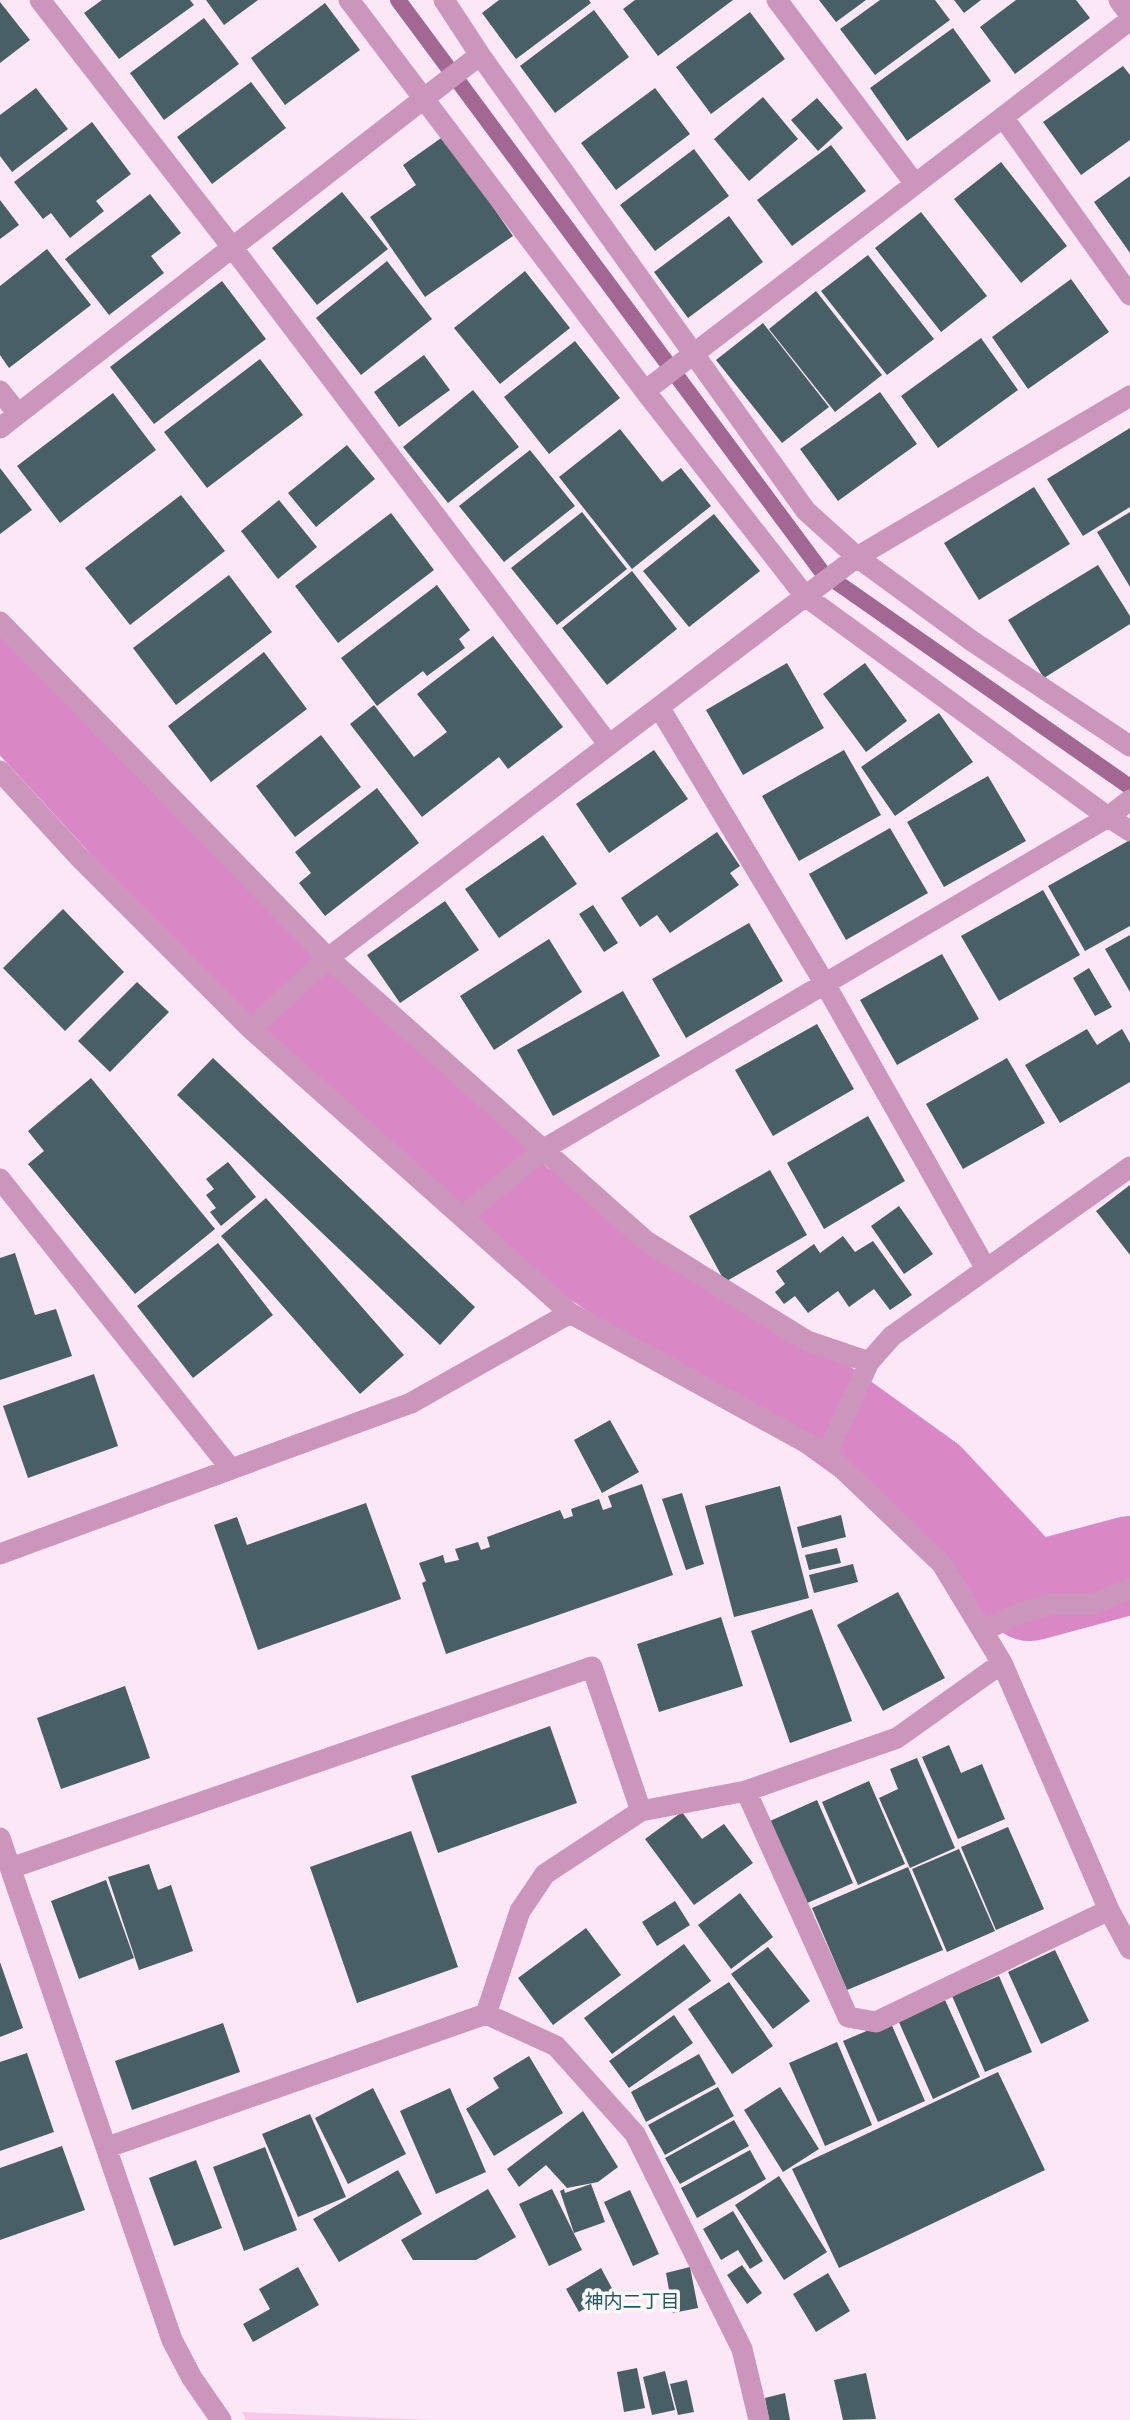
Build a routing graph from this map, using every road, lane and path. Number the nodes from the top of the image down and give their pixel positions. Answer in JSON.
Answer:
{"nodes":[{"id":1,"x":40,"y":0,"type":"edge"},
{"id":2,"x":349,"y":0,"type":"edge"},
{"id":3,"x":777,"y":0,"type":"edge"},
{"id":4,"x":1119,"y":0,"type":"edge"},
{"id":5,"x":453,"y":3,"type":"edge"},
{"id":6,"x":1130,"y":18,"type":"edge"},
{"id":7,"x":480,"y":55,"type":"junction"},
{"id":8,"x":422,"y":100,"type":"junction"},
{"id":9,"x":1003,"y":117,"type":"junction"},
{"id":10,"x":915,"y":184,"type":"junction"},
{"id":11,"x":232,"y":247,"type":"junction"},
{"id":12,"x":1130,"y":295,"type":"edge"},
{"id":13,"x":693,"y":353,"type":"junction"},
{"id":14,"x":0,"y":391,"type":"edge"},
{"id":15,"x":645,"y":391,"type":"junction"},
{"id":16,"x":1130,"y":396,"type":"edge"},
{"id":17,"x":18,"y":414,"type":"junction"},
{"id":18,"x":0,"y":428,"type":"edge"},
{"id":19,"x":857,"y":557,"type":"junction"},
{"id":20,"x":805,"y":596,"type":"junction"},
{"id":21,"x":0,"y":622,"type":"edge"},
{"id":22,"x":659,"y":707,"type":"junction"},
{"id":23,"x":608,"y":746,"type":"junction"},
{"id":24,"x":1130,"y":746,"type":"edge"},
{"id":25,"x":0,"y":771,"type":"edge"},
{"id":26,"x":1130,"y":800,"type":"edge"},
{"id":27,"x":1108,"y":817,"type":"junction"},
{"id":28,"x":1130,"y":831,"type":"edge"},
{"id":29,"x":328,"y":958,"type":"junction"},
{"id":30,"x":825,"y":984,"type":"junction"},
{"id":31,"x":251,"y":1029,"type":"junction"},
{"id":32,"x":544,"y":1149,"type":"junction"},
{"id":33,"x":1130,"y":1167,"type":"edge"},
{"id":34,"x":0,"y":1180,"type":"edge"},
{"id":35,"x":462,"y":1217,"type":"junction"},
{"id":36,"x":986,"y":1269,"type":"junction"},
{"id":37,"x":570,"y":1313,"type":"junction"},
{"id":38,"x":869,"y":1362,"type":"junction"},
{"id":39,"x":827,"y":1454,"type":"junction"},
{"id":40,"x":231,"y":1469,"type":"junction"},
{"id":41,"x":0,"y":1554,"type":"edge"},
{"id":42,"x":1130,"y":1589,"type":"edge"},
{"id":43,"x":983,"y":1631,"type":"junction"},
{"id":44,"x":1002,"y":1663,"type":"junction"},
{"id":45,"x":746,"y":1791,"type":"junction"},
{"id":46,"x":641,"y":1811,"type":"junction"},
{"id":47,"x":0,"y":1838,"type":"edge"},
{"id":48,"x":11,"y":1868,"type":"junction"},
{"id":49,"x":1109,"y":1910,"type":"junction"},
{"id":50,"x":1130,"y":1949,"type":"edge"},
{"id":51,"x":486,"y":2014,"type":"junction"},
{"id":52,"x":108,"y":2147,"type":"junction"},
{"id":53,"x":221,"y":2420,"type":"edge"},
{"id":54,"x":759,"y":2420,"type":"edge"}],
"edges":[{"from":1,"to":11,"type":"street"},
{"from":2,"to":8,"type":"street"},
{"from":3,"to":10,"type":"street"},
{"from":4,"to":6,"type":"street"},
{"from":5,"to":7,"type":"street"},
{"from":6,"to":9,"type":"street"},
{"from":7,"to":8,"type":"street"},
{"from":7,"to":13,"type":"street"},
{"from":8,"to":11,"type":"street"},
{"from":8,"to":15,"type":"street"},
{"from":9,"to":10,"type":"street"},
{"from":9,"to":12,"type":"street"},
{"from":10,"to":13,"type":"street"},
{"from":11,"to":17,"type":"street"},
{"from":11,"to":23,"type":"street"},
{"from":13,"to":15,"type":"street"},
{"from":13,"to":19,"type":"street"},
{"from":14,"to":17,"type":"street"},
{"from":15,"to":20,"type":"street"},
{"from":16,"to":19,"type":"street"},
{"from":17,"to":18,"type":"street"},
{"from":19,"to":20,"type":"street"},
{"from":19,"to":24,"type":"street"},
{"from":20,"to":22,"type":"street"},
{"from":20,"to":27,"type":"street"},
{"from":21,"to":29,"type":"street"},
{"from":22,"to":23,"type":"street"},
{"from":22,"to":30,"type":"street"},
{"from":23,"to":29,"type":"street"},
{"from":25,"to":31,"type":"street"},
{"from":26,"to":27,"type":"street"},
{"from":27,"to":28,"type":"street"},
{"from":27,"to":30,"type":"street"},
{"from":29,"to":31,"type":"street"},
{"from":29,"to":32,"type":"street"},
{"from":30,"to":32,"type":"street"},
{"from":30,"to":36,"type":"street"},
{"from":31,"to":35,"type":"street"},
{"from":32,"to":35,"type":"street"},
{"from":32,"to":38,"type":"street"},
{"from":33,"to":36,"type":"street"},
{"from":34,"to":40,"type":"street"},
{"from":35,"to":37,"type":"street"},
{"from":36,"to":38,"type":"street"},
{"from":37,"to":39,"type":"street"},
{"from":37,"to":40,"type":"street"},
{"from":38,"to":39,"type":"street"},
{"from":39,"to":43,"type":"street"},
{"from":40,"to":41,"type":"street"},
{"from":42,"to":43,"type":"street"},
{"from":43,"to":44,"type":"street"},
{"from":44,"to":45,"type":"street"},
{"from":44,"to":49,"type":"street"},
{"from":45,"to":46,"type":"street"},
{"from":45,"to":49,"type":"street"},
{"from":46,"to":48,"type":"street"},
{"from":46,"to":51,"type":"street"},
{"from":47,"to":48,"type":"street"},
{"from":48,"to":52,"type":"street"},
{"from":49,"to":50,"type":"street"},
{"from":51,"to":52,"type":"street"},
{"from":51,"to":54,"type":"street"},
{"from":52,"to":53,"type":"street"}]}
